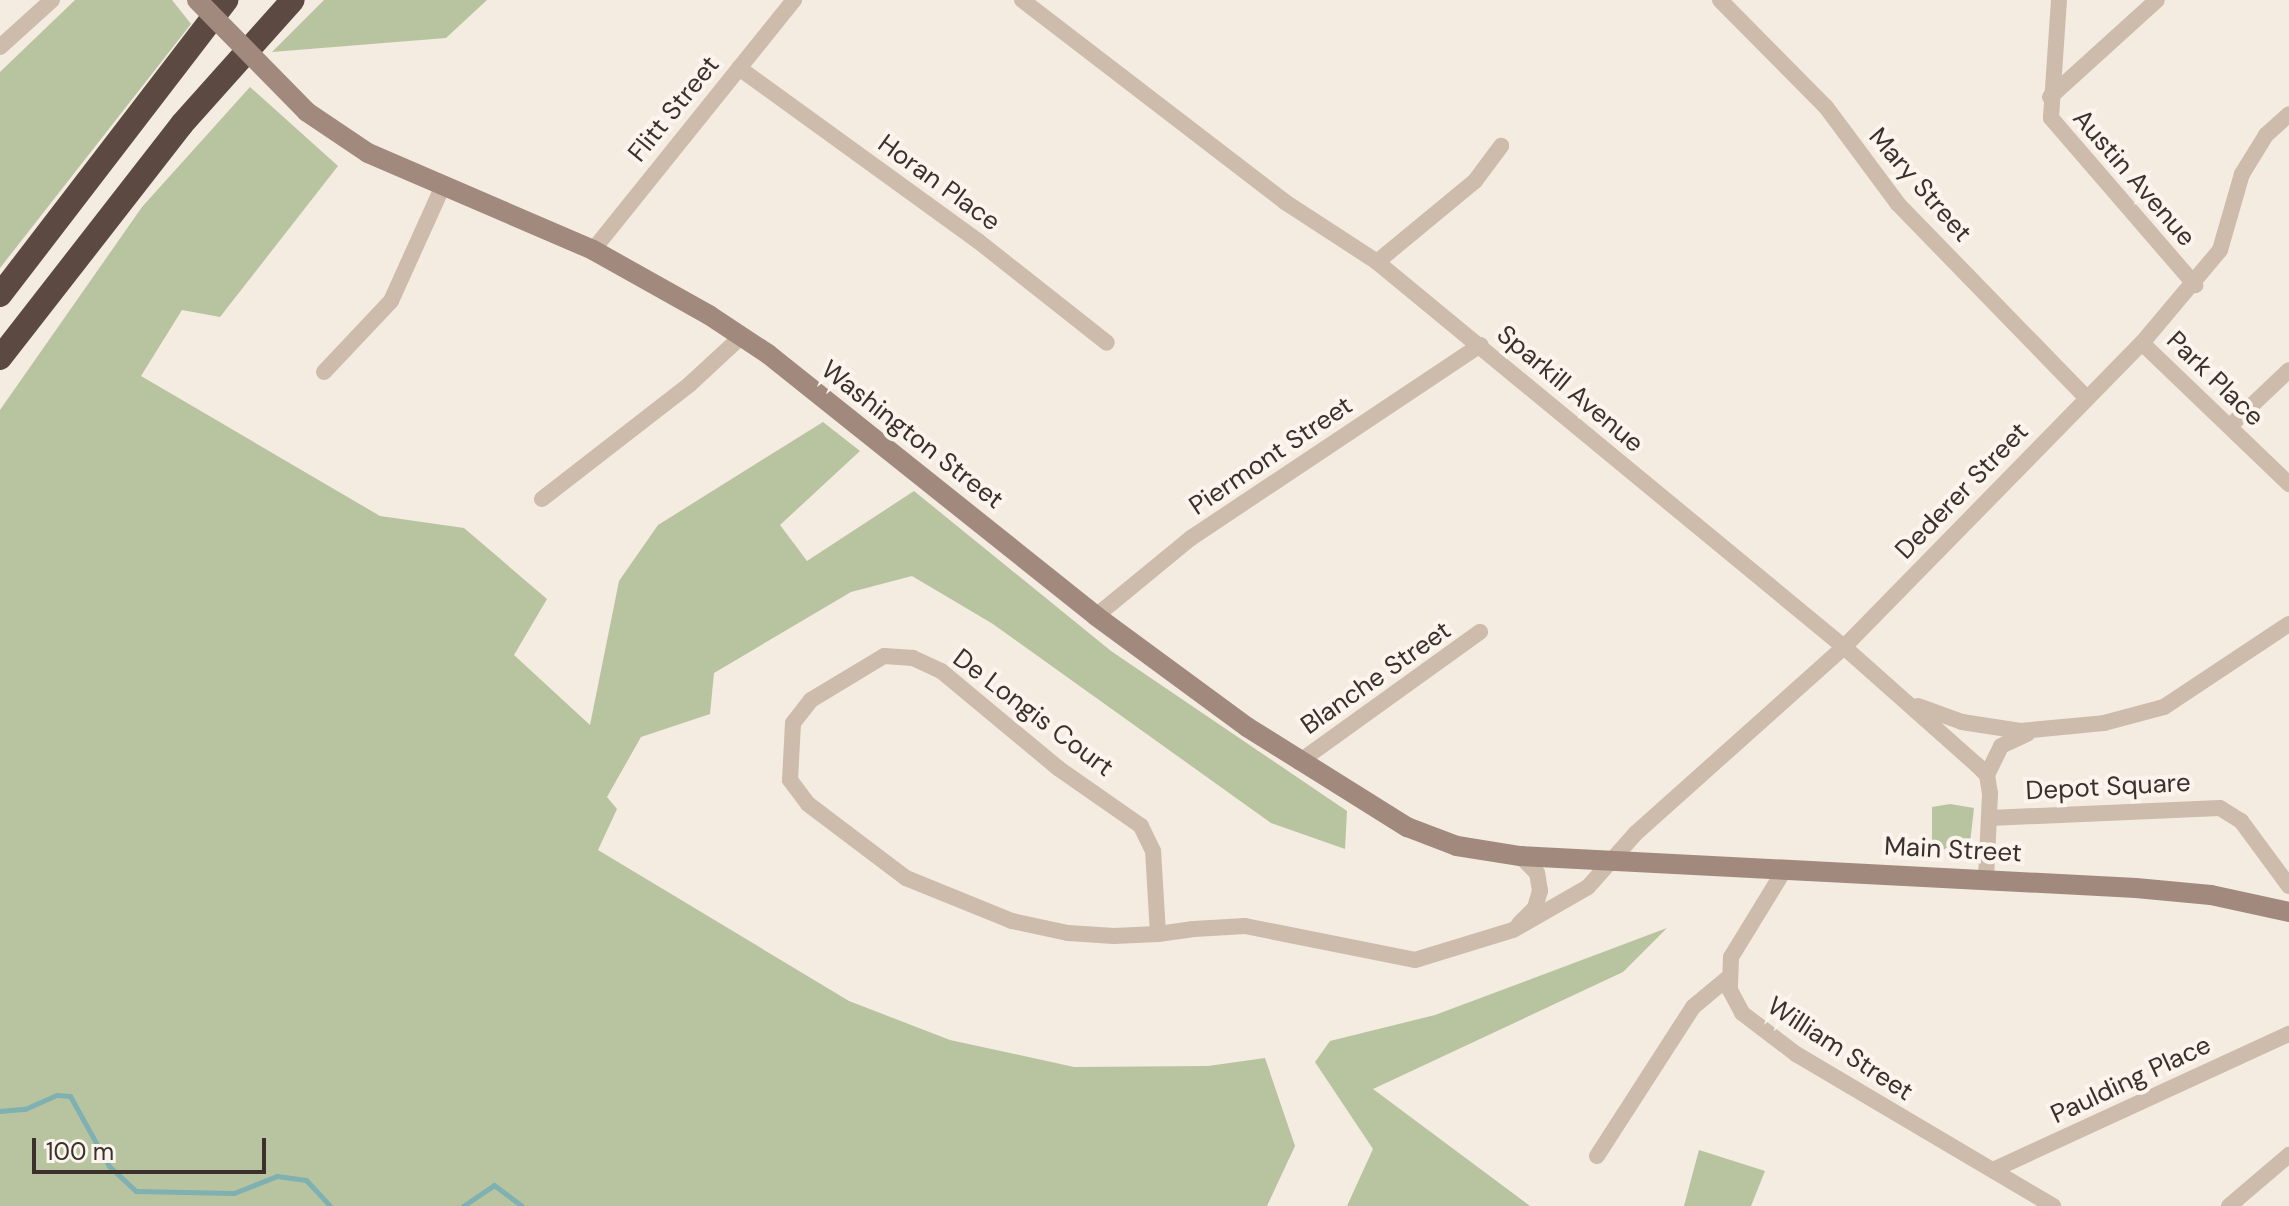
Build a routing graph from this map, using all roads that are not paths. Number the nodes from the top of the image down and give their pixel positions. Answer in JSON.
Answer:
{"nodes":[{"id":1,"x":52,"y":0,"type":"edge"},
{"id":2,"x":197,"y":0,"type":"edge"},
{"id":3,"x":226,"y":0,"type":"edge"},
{"id":4,"x":293,"y":0,"type":"edge"},
{"id":5,"x":794,"y":0,"type":"edge"},
{"id":6,"x":1022,"y":0,"type":"edge"},
{"id":7,"x":1720,"y":0,"type":"edge"},
{"id":8,"x":2059,"y":0,"type":"edge"},
{"id":9,"x":2157,"y":0,"type":"edge"},
{"id":10,"x":0,"y":47,"type":"edge"},
{"id":11,"x":739,"y":68,"type":"junction"},
{"id":12,"x":2050,"y":97,"type":"junction"},
{"id":13,"x":2289,"y":114,"type":"edge"},
{"id":14,"x":1501,"y":146,"type":"dead end"},
{"id":15,"x":443,"y":186,"type":"junction"},
{"id":16,"x":593,"y":250,"type":"junction"},
{"id":17,"x":1377,"y":262,"type":"junction"},
{"id":18,"x":2195,"y":285,"type":"junction"},
{"id":19,"x":0,"y":295,"type":"edge"},
{"id":20,"x":741,"y":337,"type":"junction"},
{"id":21,"x":1107,"y":343,"type":"dead end"},
{"id":22,"x":2142,"y":343,"type":"junction"},
{"id":23,"x":1480,"y":345,"type":"junction"},
{"id":24,"x":0,"y":358,"type":"edge"},
{"id":25,"x":2289,"y":370,"type":"edge"},
{"id":26,"x":324,"y":372,"type":"dead end"},
{"id":27,"x":2086,"y":397,"type":"junction"},
{"id":28,"x":2230,"y":426,"type":"junction"},
{"id":29,"x":2289,"y":484,"type":"edge"},
{"id":30,"x":542,"y":499,"type":"dead end"},
{"id":31,"x":1096,"y":616,"type":"junction"},
{"id":32,"x":2289,"y":624,"type":"edge"},
{"id":33,"x":1480,"y":632,"type":"dead end"},
{"id":34,"x":1844,"y":647,"type":"junction"},
{"id":35,"x":1904,"y":699,"type":"junction"},
{"id":36,"x":2036,"y":731,"type":"junction"},
{"id":37,"x":1299,"y":762,"type":"junction"},
{"id":38,"x":1987,"y":775,"type":"junction"},
{"id":39,"x":1990,"y":818,"type":"junction"},
{"id":40,"x":1520,"y":856,"type":"junction"},
{"id":41,"x":1612,"y":861,"type":"junction"},
{"id":42,"x":1785,"y":869,"type":"junction"},
{"id":43,"x":1986,"y":878,"type":"junction"},
{"id":44,"x":2289,"y":886,"type":"edge"},
{"id":45,"x":2289,"y":912,"type":"edge"},
{"id":46,"x":1513,"y":930,"type":"junction"},
{"id":47,"x":1158,"y":934,"type":"junction"},
{"id":48,"x":1729,"y":977,"type":"junction"},
{"id":49,"x":2289,"y":1034,"type":"edge"},
{"id":50,"x":2289,"y":1155,"type":"edge"},
{"id":51,"x":1597,"y":1156,"type":"dead end"},
{"id":52,"x":1993,"y":1170,"type":"junction"},
{"id":53,"x":2053,"y":1206,"type":"edge"},
{"id":54,"x":2229,"y":1206,"type":"edge"}],
"edges":[{"from":1,"to":10,"type":"street"},
{"from":2,"to":15,"type":"main road","name":"Washington Street","bridge":true},
{"from":3,"to":19,"type":"highway"},
{"from":4,"to":24,"type":"highway"},
{"from":5,"to":11,"type":"street","name":"Flitt Street"},
{"from":6,"to":17,"type":"street","name":"Sparkill Avenue"},
{"from":7,"to":27,"type":"street","name":"Mary Street"},
{"from":8,"to":12,"type":"street","name":"Austin Avenue"},
{"from":9,"to":12,"type":"street"},
{"from":11,"to":16,"type":"street","name":"Flitt Street"},
{"from":11,"to":21,"type":"street","name":"Horan Place"},
{"from":12,"to":18,"type":"street","name":"Austin Avenue"},
{"from":13,"to":18,"type":"street","name":"Dederer Street"},
{"from":14,"to":17,"type":"street"},
{"from":15,"to":16,"type":"main road","name":"Washington Street"},
{"from":15,"to":26,"type":"street"},
{"from":16,"to":20,"type":"main road","name":"Washington Street"},
{"from":17,"to":23,"type":"street","name":"Sparkill Avenue"},
{"from":18,"to":22,"type":"street","name":"Dederer Street"},
{"from":20,"to":30,"type":"street"},
{"from":20,"to":31,"type":"main road","name":"Washington Street"},
{"from":22,"to":27,"type":"street","name":"Dederer Street"},
{"from":22,"to":28,"type":"street","name":"Park Place"},
{"from":23,"to":31,"type":"street","name":"Piermont Street"},
{"from":23,"to":34,"type":"street","name":"Sparkill Avenue"},
{"from":25,"to":28,"type":"street"},
{"from":27,"to":34,"type":"street","name":"Dederer Street"},
{"from":28,"to":29,"type":"street","name":"Park Place"},
{"from":31,"to":37,"type":"main road","name":"Washington Street"},
{"from":32,"to":36,"type":"street"},
{"from":33,"to":37,"type":"street","name":"Blanche Street"},
{"from":34,"to":35,"type":"street","name":"Sparkill Avenue"},
{"from":34,"to":41,"type":"street","name":"Dederer Street"},
{"from":35,"to":36,"type":"street"},
{"from":35,"to":38,"type":"street","name":"Sparkill Avenue"},
{"from":36,"to":38,"type":"street"},
{"from":37,"to":40,"type":"main road","name":"Washington Street"},
{"from":38,"to":39,"type":"street"},
{"from":39,"to":43,"type":"street"},
{"from":39,"to":44,"type":"street","name":"Depot Square"},
{"from":40,"to":41,"type":"main road","name":"Washington Street"},
{"from":40,"to":46,"type":"street"},
{"from":41,"to":42,"type":"main road","name":"Main Street"},
{"from":41,"to":46,"type":"street","name":"Dederer Street"},
{"from":42,"to":43,"type":"main road","name":"Main Street"},
{"from":42,"to":48,"type":"street"},
{"from":43,"to":45,"type":"main road","name":"Main Street"},
{"from":46,"to":47,"type":"street","name":"De Longis Court"},
{"from":47,"to":47,"type":"street","name":"De Longis Court"},
{"from":48,"to":51,"type":"street"},
{"from":48,"to":52,"type":"street","name":"William Street"},
{"from":49,"to":52,"type":"street","name":"Paulding Place"},
{"from":50,"to":54,"type":"street"},
{"from":52,"to":53,"type":"street","name":"William Street"}]}
